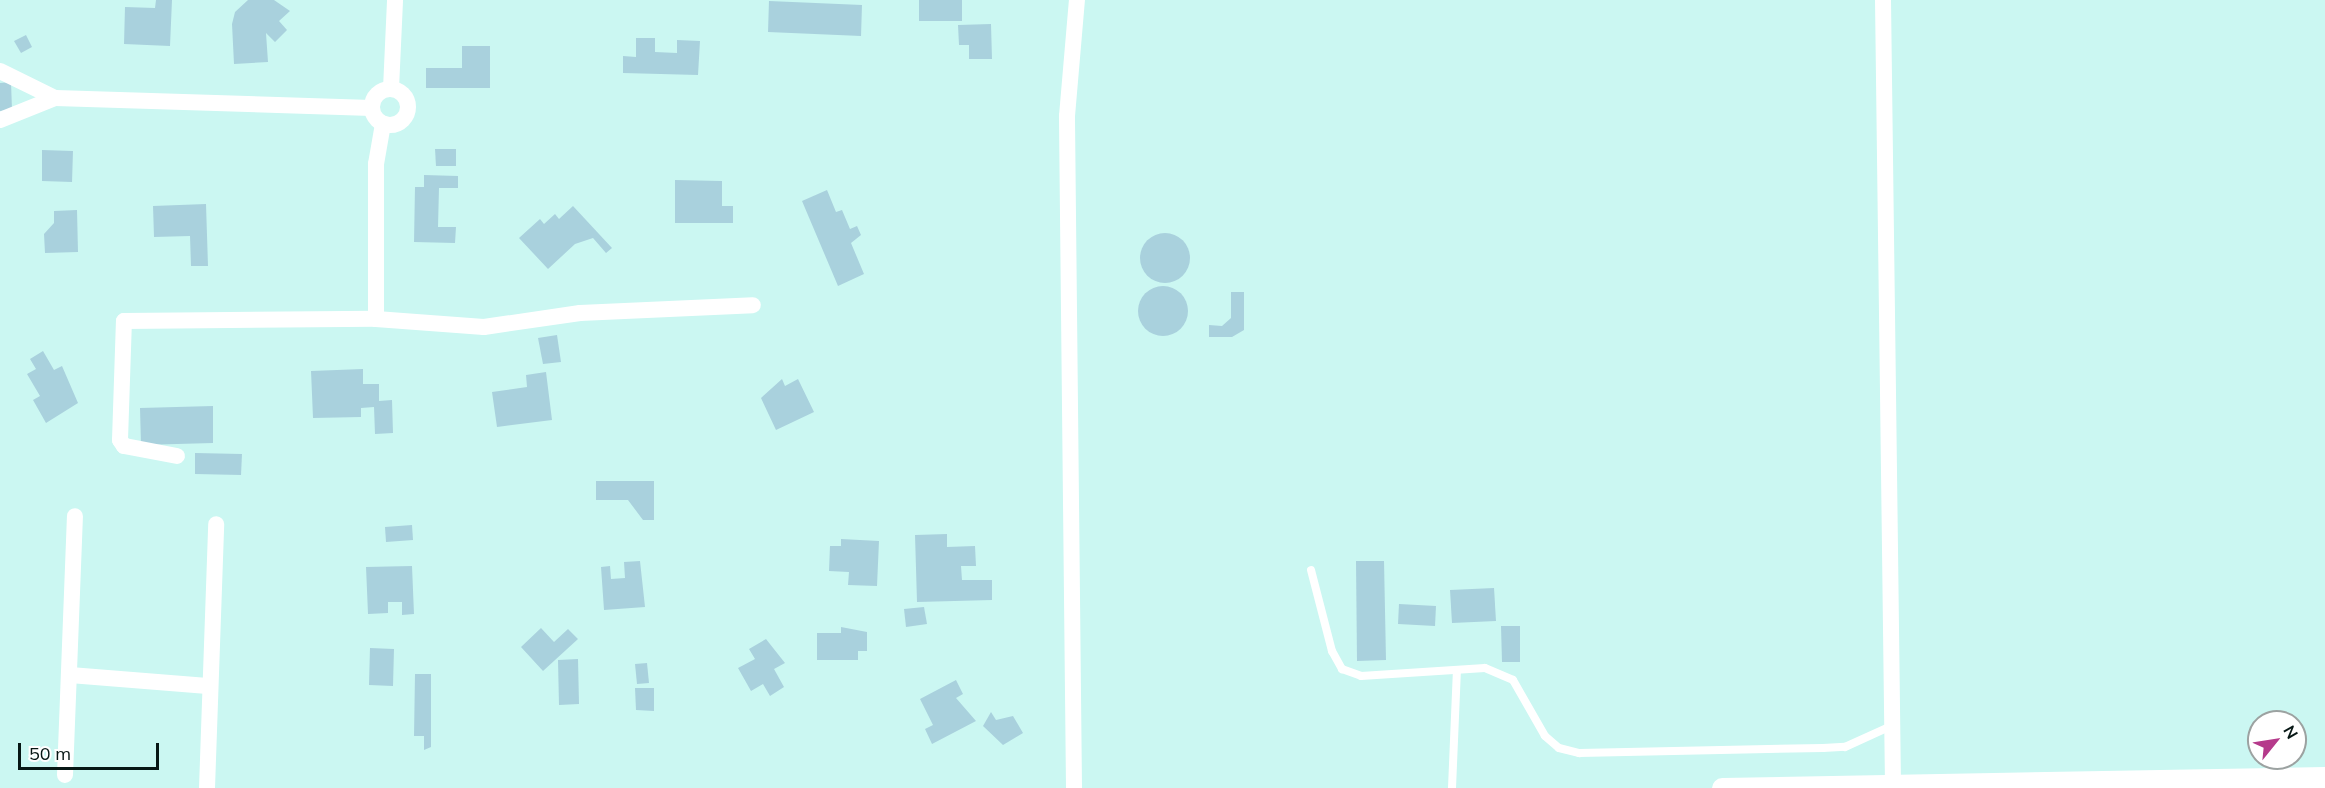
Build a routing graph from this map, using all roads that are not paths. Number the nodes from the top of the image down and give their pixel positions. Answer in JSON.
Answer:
{"nodes":[{"id":1,"x":395,"y":0,"type":"edge"},
{"id":2,"x":1077,"y":0,"type":"edge"},
{"id":3,"x":1883,"y":0,"type":"edge"},
{"id":4,"x":0,"y":71,"type":"edge"},
{"id":5,"x":391,"y":89,"type":"junction"},
{"id":6,"x":55,"y":98,"type":"junction"},
{"id":7,"x":372,"y":108,"type":"junction"},
{"id":8,"x":0,"y":120,"type":"edge"},
{"id":9,"x":383,"y":124,"type":"junction"},
{"id":10,"x":753,"y":305,"type":"dead end"},
{"id":11,"x":376,"y":319,"type":"junction"},
{"id":12,"x":177,"y":456,"type":"dead end"},
{"id":13,"x":75,"y":516,"type":"dead end"},
{"id":14,"x":216,"y":524,"type":"dead end"},
{"id":15,"x":1311,"y":570,"type":"dead end"},
{"id":16,"x":1456,"y":670,"type":"junction"},
{"id":17,"x":70,"y":675,"type":"junction"},
{"id":18,"x":208,"y":686,"type":"junction"},
{"id":19,"x":1889,"y":728,"type":"junction"},
{"id":20,"x":65,"y":775,"type":"dead end"},
{"id":21,"x":2325,"y":777,"type":"edge"},
{"id":22,"x":1893,"y":782,"type":"junction"},
{"id":23,"x":2124,"y":784,"type":"edge"},
{"id":24,"x":207,"y":788,"type":"edge"},
{"id":25,"x":1074,"y":788,"type":"edge"},
{"id":26,"x":1452,"y":788,"type":"edge"},
{"id":27,"x":1722,"y":788,"type":"edge"}],
"edges":[{"from":1,"to":5,"type":"street"},
{"from":2,"to":25,"type":"street"},
{"from":3,"to":19,"type":"street"},
{"from":4,"to":6,"type":"street"},
{"from":5,"to":7,"type":"street"},
{"from":5,"to":9,"type":"street"},
{"from":6,"to":7,"type":"street"},
{"from":6,"to":8,"type":"street"},
{"from":7,"to":9,"type":"street"},
{"from":9,"to":11,"type":"street"},
{"from":10,"to":11,"type":"street"},
{"from":11,"to":12,"type":"street"},
{"from":13,"to":17,"type":"street"},
{"from":14,"to":18,"type":"street"},
{"from":15,"to":16,"type":"lane"},
{"from":16,"to":19,"type":"lane"},
{"from":16,"to":26,"type":"lane"},
{"from":17,"to":18,"type":"street"},
{"from":17,"to":20,"type":"street"},
{"from":18,"to":24,"type":"street"},
{"from":19,"to":22,"type":"street"},
{"from":21,"to":23,"type":"street"},
{"from":22,"to":23,"type":"street"},
{"from":22,"to":27,"type":"street"}]}
